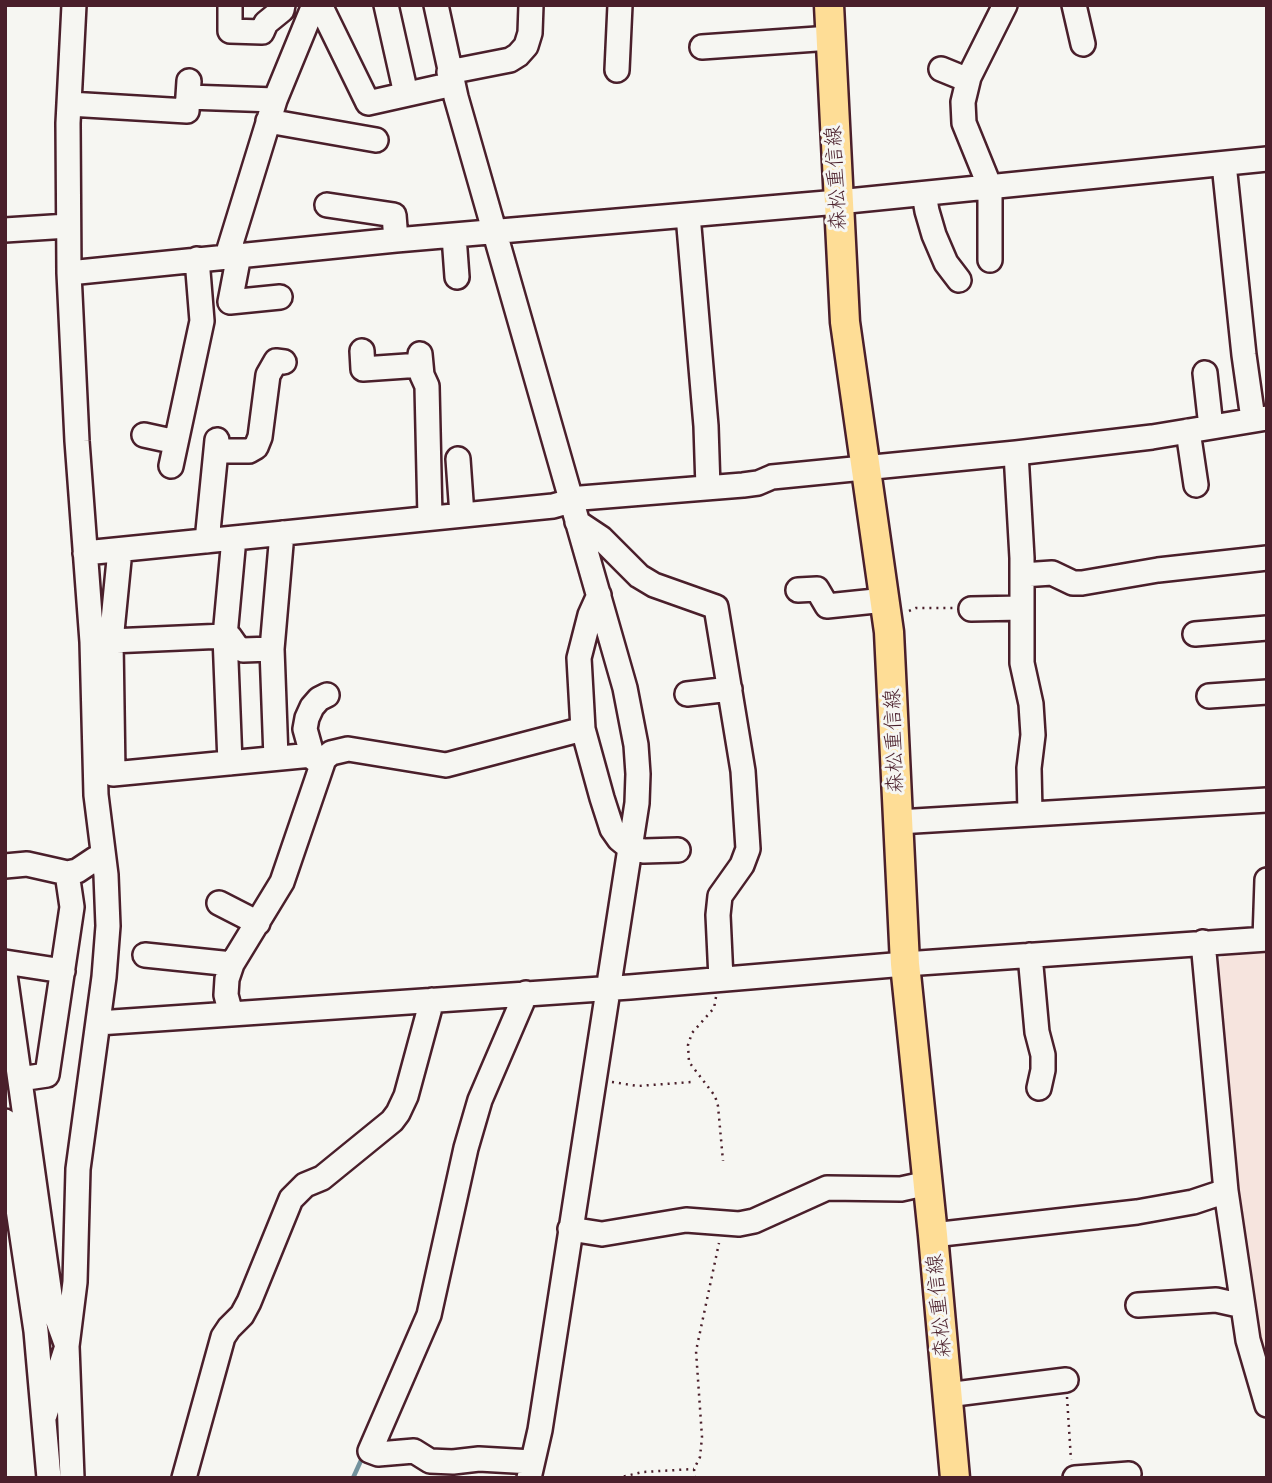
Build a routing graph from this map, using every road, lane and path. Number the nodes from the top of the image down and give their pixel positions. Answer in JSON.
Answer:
{"nodes":[{"id":1,"x":74,"y":5,"type":"edge"},
{"id":2,"x":230,"y":5,"type":"edge"},
{"id":3,"x":314,"y":5,"type":"edge"},
{"id":4,"x":320,"y":5,"type":"edge"},
{"id":5,"x":386,"y":5,"type":"edge"},
{"id":6,"x":436,"y":5,"type":"edge"},
{"id":7,"x":531,"y":5,"type":"edge"},
{"id":8,"x":620,"y":5,"type":"edge"},
{"id":9,"x":829,"y":5,"type":"edge"},
{"id":10,"x":1005,"y":5,"type":"edge"},
{"id":11,"x":1074,"y":5,"type":"edge"},
{"id":12,"x":286,"y":10,"type":"edge"},
{"id":13,"x":831,"y":38,"type":"junction"},
{"id":14,"x":1083,"y":44,"type":"dead end"},
{"id":15,"x":702,"y":47,"type":"dead end"},
{"id":16,"x":941,"y":69,"type":"dead end"},
{"id":17,"x":618,"y":70,"type":"dead end"},
{"id":18,"x":451,"y":78,"type":"junction"},
{"id":19,"x":968,"y":80,"type":"junction"},
{"id":20,"x":406,"y":94,"type":"junction"},
{"id":21,"x":368,"y":103,"type":"junction"},
{"id":22,"x":69,"y":104,"type":"junction"},
{"id":23,"x":272,"y":110,"type":"junction"},
{"id":24,"x":1267,"y":159,"type":"edge"},
{"id":25,"x":1224,"y":164,"type":"junction"},
{"id":26,"x":990,"y":187,"type":"junction"},
{"id":27,"x":924,"y":194,"type":"junction"},
{"id":28,"x":838,"y":202,"type":"junction"},
{"id":29,"x":327,"y":205,"type":"dead end"},
{"id":30,"x":688,"y":215,"type":"junction"},
{"id":31,"x":68,"y":226,"type":"junction"},
{"id":32,"x":5,"y":230,"type":"edge"},
{"id":33,"x":496,"y":232,"type":"junction"},
{"id":34,"x":454,"y":236,"type":"junction"},
{"id":35,"x":396,"y":240,"type":"junction"},
{"id":36,"x":233,"y":256,"type":"junction"},
{"id":37,"x":197,"y":260,"type":"junction"},
{"id":38,"x":990,"y":260,"type":"dead end"},
{"id":39,"x":69,"y":273,"type":"junction"},
{"id":40,"x":457,"y":277,"type":"dead end"},
{"id":41,"x":959,"y":280,"type":"dead end"},
{"id":42,"x":280,"y":297,"type":"dead end"},
{"id":43,"x":362,"y":351,"type":"dead end"},
{"id":44,"x":284,"y":362,"type":"dead end"},
{"id":45,"x":1205,"y":373,"type":"dead end"},
{"id":46,"x":1260,"y":418,"type":"edge"},
{"id":47,"x":1211,"y":427,"type":"junction"},
{"id":48,"x":1188,"y":431,"type":"junction"},
{"id":49,"x":144,"y":435,"type":"dead end"},
{"id":50,"x":176,"y":442,"type":"junction"},
{"id":51,"x":1016,"y":453,"type":"junction"},
{"id":52,"x":458,"y":459,"type":"dead end"},
{"id":53,"x":171,"y":466,"type":"dead end"},
{"id":54,"x":865,"y":467,"type":"junction"},
{"id":55,"x":1196,"y":485,"type":"dead end"},
{"id":56,"x":708,"y":488,"type":"junction"},
{"id":57,"x":574,"y":511,"type":"junction"},
{"id":58,"x":462,"y":515,"type":"junction"},
{"id":59,"x":430,"y":519,"type":"junction"},
{"id":60,"x":282,"y":533,"type":"junction"},
{"id":61,"x":234,"y":538,"type":"junction"},
{"id":62,"x":207,"y":541,"type":"junction"},
{"id":63,"x":120,"y":550,"type":"junction"},
{"id":64,"x":85,"y":553,"type":"junction"},
{"id":65,"x":1267,"y":558,"type":"edge"},
{"id":66,"x":1022,"y":575,"type":"junction"},
{"id":67,"x":798,"y":590,"type":"dead end"},
{"id":68,"x":599,"y":595,"type":"junction"},
{"id":69,"x":1022,"y":608,"type":"junction"},
{"id":70,"x":971,"y":609,"type":"joint"},
{"id":71,"x":886,"y":611,"type":"junction"},
{"id":72,"x":1267,"y":628,"type":"edge"},
{"id":73,"x":1195,"y":634,"type":"dead end"},
{"id":74,"x":225,"y":636,"type":"junction"},
{"id":75,"x":111,"y":641,"type":"junction"},
{"id":76,"x":272,"y":649,"type":"junction"},
{"id":77,"x":730,"y":689,"type":"junction"},
{"id":78,"x":1267,"y":692,"type":"edge"},
{"id":79,"x":327,"y":695,"type":"dead end"},
{"id":80,"x":687,"y":695,"type":"dead end"},
{"id":81,"x":1209,"y":696,"type":"dead end"},
{"id":82,"x":583,"y":729,"type":"junction"},
{"id":83,"x":276,"y":758,"type":"junction"},
{"id":84,"x":317,"y":760,"type":"junction"},
{"id":85,"x":230,"y":763,"type":"junction"},
{"id":86,"x":1267,"y":800,"type":"edge"},
{"id":87,"x":1030,"y":814,"type":"junction"},
{"id":88,"x":898,"y":822,"type":"junction"},
{"id":89,"x":630,"y":848,"type":"junction"},
{"id":90,"x":678,"y":850,"type":"dead end"},
{"id":91,"x":103,"y":856,"type":"junction"},
{"id":92,"x":5,"y":866,"type":"edge"},
{"id":93,"x":67,"y":873,"type":"junction"},
{"id":94,"x":1267,"y":880,"type":"edge"},
{"id":95,"x":219,"y":904,"type":"dead end"},
{"id":96,"x":258,"y":923,"type":"junction"},
{"id":97,"x":1266,"y":939,"type":"edge"},
{"id":98,"x":1203,"y":942,"type":"junction"},
{"id":99,"x":145,"y":955,"type":"dead end"},
{"id":100,"x":1030,"y":955,"type":"junction"},
{"id":101,"x":5,"y":962,"type":"edge"},
{"id":102,"x":232,"y":964,"type":"junction"},
{"id":103,"x":905,"y":964,"type":"junction"},
{"id":104,"x":63,"y":971,"type":"junction"},
{"id":105,"x":5,"y":974,"type":"edge"},
{"id":106,"x":718,"y":980,"type":"junction"},
{"id":107,"x":608,"y":987,"type":"junction"},
{"id":108,"x":526,"y":993,"type":"junction"},
{"id":109,"x":432,"y":1000,"type":"junction"},
{"id":110,"x":231,"y":1014,"type":"junction"},
{"id":111,"x":98,"y":1023,"type":"junction"},
{"id":112,"x":20,"y":1079,"type":"junction"},
{"id":113,"x":594,"y":1082,"type":"junction"},
{"id":114,"x":692,"y":1082,"type":"dead end"},
{"id":115,"x":1039,"y":1087,"type":"dead end"},
{"id":116,"x":5,"y":1121,"type":"edge"},
{"id":117,"x":723,"y":1161,"type":"dead end"},
{"id":118,"x":928,"y":1183,"type":"junction"},
{"id":119,"x":1226,"y":1191,"type":"junction"},
{"id":120,"x":724,"y":1223,"type":"junction"},
{"id":121,"x":570,"y":1229,"type":"junction"},
{"id":122,"x":933,"y":1235,"type":"junction"},
{"id":123,"x":1138,"y":1305,"type":"dead end"},
{"id":124,"x":1243,"y":1306,"type":"junction"},
{"id":125,"x":67,"y":1346,"type":"junction"},
{"id":126,"x":1066,"y":1380,"type":"joint"},
{"id":127,"x":947,"y":1395,"type":"junction"},
{"id":128,"x":1267,"y":1405,"type":"edge"},
{"id":129,"x":45,"y":1415,"type":"junction"},
{"id":130,"x":694,"y":1469,"type":"junction"},
{"id":131,"x":530,"y":1470,"type":"edge"},
{"id":132,"x":1073,"y":1472,"type":"edge"},
{"id":133,"x":1129,"y":1474,"type":"dead end"},
{"id":134,"x":49,"y":1478,"type":"edge"},
{"id":135,"x":72,"y":1478,"type":"edge"},
{"id":136,"x":184,"y":1478,"type":"edge"},
{"id":137,"x":617,"y":1478,"type":"edge"},
{"id":138,"x":695,"y":1478,"type":"edge"},
{"id":139,"x":955,"y":1478,"type":"edge"}],
"edges":[{"from":1,"to":22,"type":"street"},
{"from":2,"to":12,"type":"street"},
{"from":3,"to":23,"type":"street"},
{"from":4,"to":21,"type":"street"},
{"from":5,"to":20,"type":"street"},
{"from":6,"to":18,"type":"street"},
{"from":7,"to":18,"type":"street"},
{"from":8,"to":17,"type":"street"},
{"from":9,"to":13,"type":"main road","name":"森松重信線"},
{"from":10,"to":19,"type":"street"},
{"from":11,"to":14,"type":"street"},
{"from":13,"to":15,"type":"street"},
{"from":13,"to":28,"type":"main road","name":"森松重信線"},
{"from":16,"to":19,"type":"street"},
{"from":18,"to":20,"type":"street"},
{"from":18,"to":33,"type":"street"},
{"from":19,"to":26,"type":"street"},
{"from":20,"to":21,"type":"street"},
{"from":21,"to":23,"type":"street"},
{"from":22,"to":23,"type":"street"},
{"from":22,"to":31,"type":"street"},
{"from":23,"to":36,"type":"street"},
{"from":24,"to":25,"type":"street"},
{"from":25,"to":26,"type":"street"},
{"from":25,"to":46,"type":"street"},
{"from":26,"to":27,"type":"street"},
{"from":26,"to":38,"type":"street"},
{"from":27,"to":28,"type":"street"},
{"from":27,"to":41,"type":"street"},
{"from":28,"to":30,"type":"street"},
{"from":28,"to":54,"type":"main road","name":"森松重信線"},
{"from":29,"to":35,"type":"street"},
{"from":30,"to":33,"type":"street"},
{"from":30,"to":56,"type":"street"},
{"from":31,"to":32,"type":"street"},
{"from":31,"to":39,"type":"street"},
{"from":33,"to":34,"type":"street"},
{"from":33,"to":57,"type":"street"},
{"from":34,"to":35,"type":"street"},
{"from":34,"to":40,"type":"street"},
{"from":35,"to":36,"type":"street"},
{"from":36,"to":37,"type":"street"},
{"from":36,"to":42,"type":"street"},
{"from":37,"to":39,"type":"street"},
{"from":37,"to":50,"type":"street"},
{"from":39,"to":64,"type":"street"},
{"from":43,"to":59,"type":"street"},
{"from":44,"to":62,"type":"street"},
{"from":45,"to":47,"type":"street"},
{"from":46,"to":47,"type":"street"},
{"from":47,"to":48,"type":"street"},
{"from":48,"to":51,"type":"street"},
{"from":48,"to":55,"type":"street"},
{"from":49,"to":50,"type":"street"},
{"from":50,"to":53,"type":"street"},
{"from":51,"to":54,"type":"street"},
{"from":51,"to":66,"type":"street"},
{"from":52,"to":58,"type":"street"},
{"from":54,"to":56,"type":"street"},
{"from":54,"to":71,"type":"main road","name":"森松重信線"},
{"from":56,"to":57,"type":"street"},
{"from":57,"to":58,"type":"street"},
{"from":57,"to":68,"type":"street"},
{"from":57,"to":77,"type":"street"},
{"from":58,"to":59,"type":"street"},
{"from":59,"to":60,"type":"street"},
{"from":60,"to":61,"type":"street"},
{"from":60,"to":76,"type":"street"},
{"from":61,"to":62,"type":"street"},
{"from":61,"to":74,"type":"street"},
{"from":62,"to":63,"type":"street"},
{"from":63,"to":64,"type":"street"},
{"from":63,"to":75,"type":"street"},
{"from":64,"to":91,"type":"street"},
{"from":65,"to":66,"type":"street"},
{"from":66,"to":69,"type":"street"},
{"from":67,"to":71,"type":"street"},
{"from":68,"to":82,"type":"street"},
{"from":68,"to":89,"type":"street"},
{"from":69,"to":70,"type":"street"},
{"from":69,"to":87,"type":"street"},
{"from":70,"to":71,"type":"path"},
{"from":71,"to":88,"type":"main road","name":"森松重信線"},
{"from":72,"to":73,"type":"street"},
{"from":74,"to":75,"type":"street"},
{"from":74,"to":76,"type":"street"},
{"from":74,"to":85,"type":"street"},
{"from":75,"to":85,"type":"street"},
{"from":76,"to":83,"type":"street"},
{"from":77,"to":80,"type":"street"},
{"from":77,"to":106,"type":"street"},
{"from":78,"to":81,"type":"street"},
{"from":79,"to":84,"type":"street"},
{"from":82,"to":84,"type":"street"},
{"from":82,"to":89,"type":"street"},
{"from":83,"to":84,"type":"street"},
{"from":83,"to":85,"type":"street"},
{"from":84,"to":96,"type":"street"},
{"from":86,"to":87,"type":"street"},
{"from":87,"to":88,"type":"street"},
{"from":88,"to":103,"type":"main road","name":"森松重信線"},
{"from":89,"to":90,"type":"street"},
{"from":89,"to":107,"type":"street"},
{"from":91,"to":93,"type":"street"},
{"from":91,"to":111,"type":"street"},
{"from":92,"to":93,"type":"street"},
{"from":93,"to":104,"type":"street"},
{"from":94,"to":97,"type":"street"},
{"from":95,"to":96,"type":"street"},
{"from":96,"to":102,"type":"street"},
{"from":97,"to":98,"type":"street"},
{"from":98,"to":100,"type":"street"},
{"from":98,"to":119,"type":"street"},
{"from":99,"to":102,"type":"street"},
{"from":100,"to":103,"type":"street"},
{"from":100,"to":115,"type":"street"},
{"from":101,"to":104,"type":"street"},
{"from":102,"to":110,"type":"street"},
{"from":103,"to":106,"type":"street"},
{"from":103,"to":118,"type":"main road","name":"森松重信線"},
{"from":104,"to":112,"type":"street"},
{"from":105,"to":112,"type":"street"},
{"from":106,"to":107,"type":"street"},
{"from":106,"to":117,"type":"path"},
{"from":107,"to":108,"type":"street"},
{"from":107,"to":113,"type":"street"},
{"from":108,"to":109,"type":"street"},
{"from":108,"to":131,"type":"street"},
{"from":109,"to":110,"type":"street"},
{"from":109,"to":136,"type":"street"},
{"from":110,"to":111,"type":"street"},
{"from":111,"to":125,"type":"street"},
{"from":112,"to":125,"type":"street"},
{"from":113,"to":114,"type":"path"},
{"from":113,"to":121,"type":"street"},
{"from":116,"to":129,"type":"street"},
{"from":118,"to":120,"type":"street"},
{"from":118,"to":122,"type":"main road","name":"森松重信線"},
{"from":119,"to":122,"type":"street"},
{"from":119,"to":124,"type":"street"},
{"from":120,"to":121,"type":"street"},
{"from":120,"to":130,"type":"path"},
{"from":121,"to":131,"type":"street"},
{"from":122,"to":127,"type":"main road","name":"森松重信線"},
{"from":123,"to":124,"type":"street"},
{"from":124,"to":128,"type":"street"},
{"from":125,"to":129,"type":"street"},
{"from":125,"to":135,"type":"street"},
{"from":126,"to":127,"type":"street"},
{"from":126,"to":132,"type":"path"},
{"from":127,"to":139,"type":"main road","name":"森松重信線"},
{"from":129,"to":134,"type":"street"},
{"from":130,"to":137,"type":"path"},
{"from":130,"to":138,"type":"path"},
{"from":132,"to":133,"type":"street"}]}
